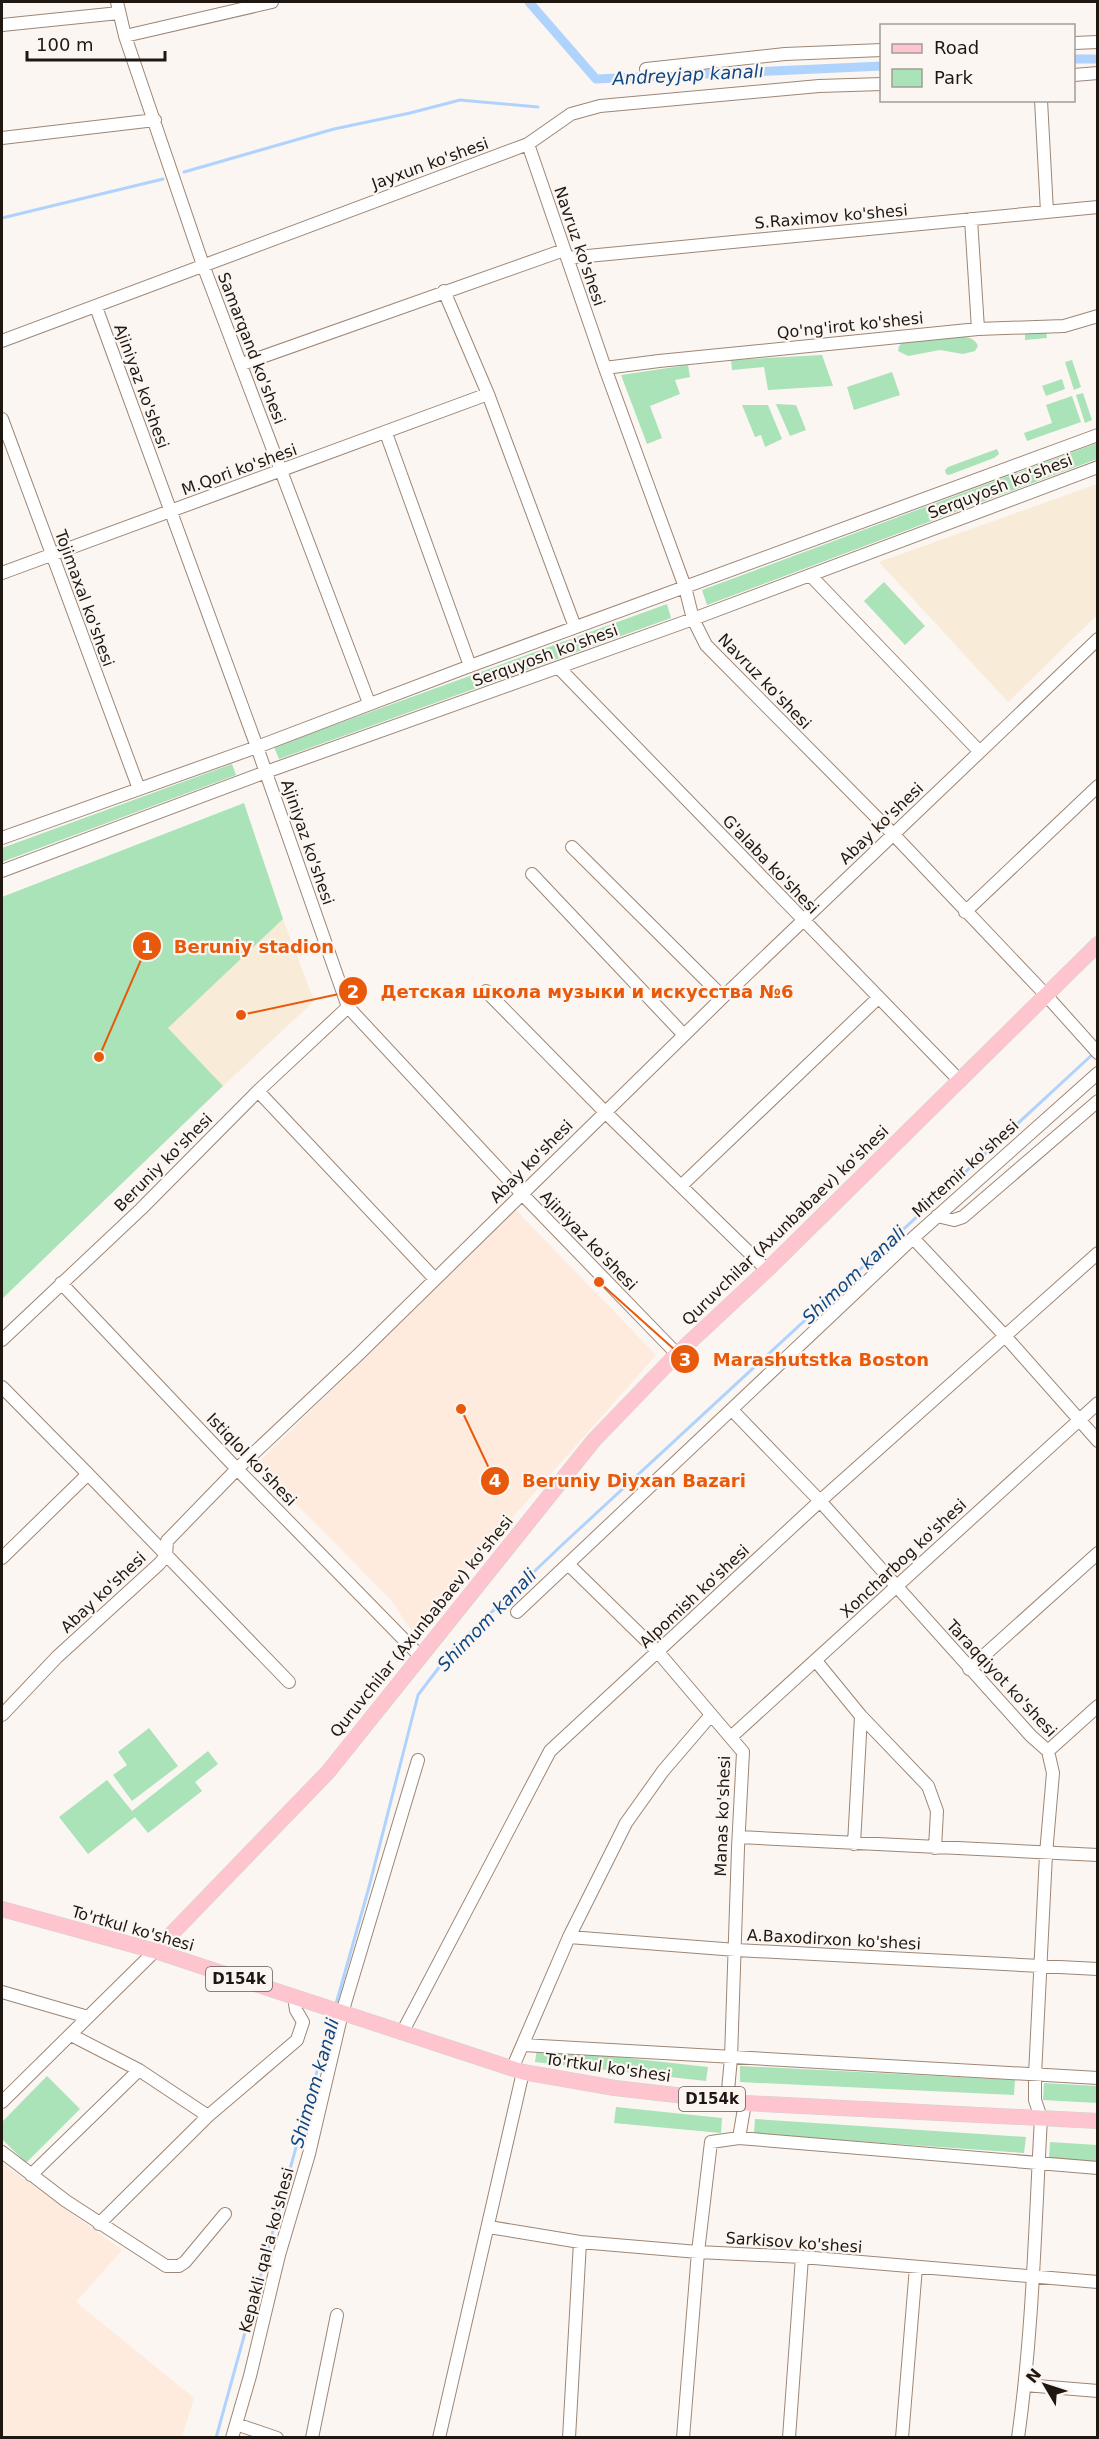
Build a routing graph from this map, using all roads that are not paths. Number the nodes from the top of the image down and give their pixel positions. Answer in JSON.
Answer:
{"nodes":[{"id":1,"x":273,"y":2,"type":"edge"},
{"id":2,"x":118,"y":7,"type":"edge"},
{"id":3,"x":2,"y":26,"type":"edge"},
{"id":4,"x":125,"y":36,"type":"junction"},
{"id":5,"x":1098,"y":42,"type":"edge"},
{"id":6,"x":1075,"y":43,"type":"edge"},
{"id":7,"x":880,"y":50,"type":"edge"},
{"id":8,"x":645,"y":69,"type":"dead end"},
{"id":9,"x":1098,"y":73,"type":"edge"},
{"id":10,"x":1075,"y":75,"type":"edge"},
{"id":11,"x":880,"y":84,"type":"edge"},
{"id":12,"x":1041,"y":102,"type":"edge"},
{"id":13,"x":155,"y":120,"type":"junction"},
{"id":14,"x":2,"y":138,"type":"edge"},
{"id":15,"x":528,"y":144,"type":"junction"},
{"id":16,"x":1098,"y":207,"type":"edge"},
{"id":17,"x":1047,"y":212,"type":"junction"},
{"id":18,"x":971,"y":219,"type":"junction"},
{"id":19,"x":566,"y":254,"type":"junction"},
{"id":20,"x":203,"y":265,"type":"junction"},
{"id":21,"x":444,"y":291,"type":"junction"},
{"id":22,"x":96,"y":308,"type":"junction"},
{"id":23,"x":1098,"y":316,"type":"edge"},
{"id":24,"x":978,"y":329,"type":"junction"},
{"id":25,"x":2,"y":341,"type":"edge"},
{"id":26,"x":242,"y":364,"type":"junction"},
{"id":27,"x":605,"y":369,"type":"junction"},
{"id":28,"x":488,"y":394,"type":"junction"},
{"id":29,"x":2,"y":419,"type":"edge"},
{"id":30,"x":386,"y":433,"type":"junction"},
{"id":31,"x":1098,"y":435,"type":"edge"},
{"id":32,"x":8,"y":453,"type":"edge"},
{"id":33,"x":1098,"y":467,"type":"edge"},
{"id":34,"x":281,"y":471,"type":"junction"},
{"id":35,"x":170,"y":512,"type":"junction"},
{"id":36,"x":51,"y":555,"type":"junction"},
{"id":37,"x":2,"y":573,"type":"edge"},
{"id":38,"x":810,"y":575,"type":"junction"},
{"id":39,"x":685,"y":587,"type":"junction"},
{"id":40,"x":693,"y":619,"type":"junction"},
{"id":41,"x":575,"y":627,"type":"junction"},
{"id":42,"x":1098,"y":639,"type":"edge"},
{"id":43,"x":470,"y":666,"type":"junction"},
{"id":44,"x":559,"y":668,"type":"junction"},
{"id":45,"x":369,"y":703,"type":"junction"},
{"id":46,"x":257,"y":747,"type":"junction"},
{"id":47,"x":979,"y":751,"type":"junction"},
{"id":48,"x":266,"y":772,"type":"junction"},
{"id":49,"x":1098,"y":786,"type":"edge"},
{"id":50,"x":139,"y":789,"type":"junction"},
{"id":51,"x":894,"y":835,"type":"junction"},
{"id":52,"x":2,"y":838,"type":"edge"},
{"id":53,"x":572,"y":847,"type":"dead end"},
{"id":54,"x":2,"y":871,"type":"edge"},
{"id":55,"x":532,"y":874,"type":"dead end"},
{"id":56,"x":965,"y":912,"type":"junction"},
{"id":57,"x":802,"y":920,"type":"junction"},
{"id":58,"x":1098,"y":944,"type":"edge"},
{"id":59,"x":486,"y":991,"type":"dead end"},
{"id":60,"x":1045,"y":994,"type":"junction"},
{"id":61,"x":723,"y":997,"type":"junction"},
{"id":62,"x":878,"y":998,"type":"junction"},
{"id":63,"x":348,"y":1007,"type":"junction"},
{"id":64,"x":684,"y":1035,"type":"junction"},
{"id":65,"x":1095,"y":1050,"type":"edge"},
{"id":66,"x":1098,"y":1073,"type":"edge"},
{"id":67,"x":960,"y":1081,"type":"junction"},
{"id":68,"x":258,"y":1091,"type":"junction"},
{"id":69,"x":1098,"y":1101,"type":"edge"},
{"id":70,"x":605,"y":1112,"type":"junction"},
{"id":71,"x":681,"y":1186,"type":"junction"},
{"id":72,"x":522,"y":1194,"type":"junction"},
{"id":73,"x":936,"y":1216,"type":"junction"},
{"id":74,"x":913,"y":1238,"type":"junction"},
{"id":75,"x":1098,"y":1253,"type":"edge"},
{"id":76,"x":767,"y":1270,"type":"junction"},
{"id":77,"x":434,"y":1278,"type":"junction"},
{"id":78,"x":61,"y":1283,"type":"junction"},
{"id":79,"x":1005,"y":1335,"type":"junction"},
{"id":80,"x":2,"y":1340,"type":"edge"},
{"id":81,"x":677,"y":1354,"type":"junction"},
{"id":82,"x":2,"y":1387,"type":"edge"},
{"id":83,"x":1098,"y":1403,"type":"edge"},
{"id":84,"x":732,"y":1410,"type":"junction"},
{"id":85,"x":1079,"y":1419,"type":"junction"},
{"id":86,"x":1098,"y":1441,"type":"edge"},
{"id":87,"x":237,"y":1468,"type":"junction"},
{"id":88,"x":88,"y":1474,"type":"junction"},
{"id":89,"x":820,"y":1501,"type":"junction"},
{"id":90,"x":1098,"y":1553,"type":"edge"},
{"id":91,"x":166,"y":1556,"type":"junction"},
{"id":92,"x":2,"y":1558,"type":"edge"},
{"id":93,"x":568,"y":1564,"type":"junction"},
{"id":94,"x":896,"y":1588,"type":"junction"},
{"id":95,"x":517,"y":1612,"type":"dead end"},
{"id":96,"x":658,"y":1652,"type":"junction"},
{"id":97,"x":420,"y":1656,"type":"junction"},
{"id":98,"x":816,"y":1661,"type":"junction"},
{"id":99,"x":969,"y":1669,"type":"junction"},
{"id":100,"x":289,"y":1682,"type":"dead end"},
{"id":101,"x":1098,"y":1706,"type":"edge"},
{"id":102,"x":2,"y":1715,"type":"edge"},
{"id":103,"x":711,"y":1715,"type":"junction"},
{"id":104,"x":861,"y":1716,"type":"junction"},
{"id":105,"x":731,"y":1737,"type":"junction"},
{"id":106,"x":1048,"y":1751,"type":"junction"},
{"id":107,"x":418,"y":1760,"type":"dead end"},
{"id":108,"x":739,"y":1837,"type":"junction"},
{"id":109,"x":854,"y":1844,"type":"junction"},
{"id":110,"x":935,"y":1848,"type":"junction"},
{"id":111,"x":1046,"y":1854,"type":"junction"},
{"id":112,"x":1098,"y":1855,"type":"edge"},
{"id":113,"x":2,"y":1909,"type":"edge"},
{"id":114,"x":569,"y":1937,"type":"junction"},
{"id":115,"x":736,"y":1950,"type":"junction"},
{"id":116,"x":155,"y":1951,"type":"junction"},
{"id":117,"x":1040,"y":1966,"type":"junction"},
{"id":118,"x":1098,"y":1969,"type":"edge"},
{"id":119,"x":2,"y":1992,"type":"edge"},
{"id":120,"x":294,"y":1997,"type":"junction"},
{"id":121,"x":340,"y":2012,"type":"junction"},
{"id":122,"x":88,"y":2017,"type":"junction"},
{"id":123,"x":402,"y":2033,"type":"junction"},
{"id":124,"x":71,"y":2035,"type":"junction"},
{"id":125,"x":523,"y":2045,"type":"junction"},
{"id":126,"x":731,"y":2058,"type":"junction"},
{"id":127,"x":139,"y":2070,"type":"junction"},
{"id":128,"x":518,"y":2070,"type":"junction"},
{"id":129,"x":1035,"y":2075,"type":"junction"},
{"id":130,"x":1098,"y":2078,"type":"edge"},
{"id":131,"x":3,"y":2099,"type":"edge"},
{"id":132,"x":727,"y":2101,"type":"junction"},
{"id":133,"x":745,"y":2103,"type":"junction"},
{"id":134,"x":208,"y":2116,"type":"junction"},
{"id":135,"x":1041,"y":2118,"type":"junction"},
{"id":136,"x":1098,"y":2121,"type":"edge"},
{"id":137,"x":739,"y":2138,"type":"junction"},
{"id":138,"x":2,"y":2152,"type":"edge"},
{"id":139,"x":1039,"y":2164,"type":"junction"},
{"id":140,"x":1098,"y":2168,"type":"edge"},
{"id":141,"x":31,"y":2175,"type":"junction"},
{"id":142,"x":225,"y":2214,"type":"dead end"},
{"id":143,"x":99,"y":2224,"type":"junction"},
{"id":144,"x":489,"y":2227,"type":"junction"},
{"id":145,"x":580,"y":2242,"type":"junction"},
{"id":146,"x":698,"y":2252,"type":"junction"},
{"id":147,"x":802,"y":2257,"type":"junction"},
{"id":148,"x":916,"y":2267,"type":"junction"},
{"id":149,"x":1033,"y":2278,"type":"junction"},
{"id":150,"x":1098,"y":2282,"type":"edge"},
{"id":151,"x":338,"y":2315,"type":"dead end"},
{"id":152,"x":1025,"y":2385,"type":"junction"},
{"id":153,"x":1098,"y":2391,"type":"edge"},
{"id":154,"x":236,"y":2424,"type":"junction"},
{"id":155,"x":232,"y":2438,"type":"edge"},
{"id":156,"x":277,"y":2438,"type":"edge"},
{"id":157,"x":312,"y":2438,"type":"edge"},
{"id":158,"x":439,"y":2438,"type":"edge"},
{"id":159,"x":569,"y":2438,"type":"edge"},
{"id":160,"x":683,"y":2438,"type":"edge"},
{"id":161,"x":789,"y":2438,"type":"edge"},
{"id":162,"x":902,"y":2438,"type":"edge"},
{"id":163,"x":1018,"y":2438,"type":"edge"}],
"edges":[{"from":1,"to":4,"type":"street"},
{"from":2,"to":3,"type":"street"},
{"from":2,"to":4,"type":"street","name":"Samarqand ko'shesi"},
{"from":4,"to":13,"type":"street","name":"Samarqand ko'shesi"},
{"from":5,"to":6,"type":"street"},
{"from":7,"to":8,"type":"street"},
{"from":9,"to":10,"type":"street"},
{"from":11,"to":15,"type":"street","name":"Jayxun ko'shesi"},
{"from":12,"to":17,"type":"street"},
{"from":13,"to":14,"type":"street"},
{"from":13,"to":20,"type":"street","name":"Samarqand ko'shesi"},
{"from":15,"to":19,"type":"street","name":"Navruz ko'shesi"},
{"from":15,"to":20,"type":"street","name":"Jayxun ko'shesi"},
{"from":16,"to":17,"type":"street","name":"S.Raximov ko'shesi"},
{"from":17,"to":18,"type":"street","name":"S.Raximov ko'shesi"},
{"from":18,"to":19,"type":"street","name":"S.Raximov ko'shesi"},
{"from":18,"to":24,"type":"street"},
{"from":19,"to":21,"type":"street","name":"S.Raximov ko'shesi"},
{"from":19,"to":27,"type":"street","name":"Navruz ko'shesi"},
{"from":20,"to":22,"type":"street","name":"Jayxun ko'shesi"},
{"from":20,"to":26,"type":"street","name":"Samarqand ko'shesi"},
{"from":21,"to":26,"type":"street","name":"S.Raximov ko'shesi"},
{"from":21,"to":28,"type":"street"},
{"from":22,"to":25,"type":"street","name":"Jayxun ko'shesi"},
{"from":22,"to":35,"type":"street","name":"Ajiniyaz ko'shesi"},
{"from":23,"to":24,"type":"street","name":"Qo'ng'irot ko'shesi"},
{"from":24,"to":27,"type":"street","name":"Qo'ng'irot ko'shesi"},
{"from":26,"to":34,"type":"street","name":"Samarqand ko'shesi"},
{"from":27,"to":39,"type":"street","name":"Navruz ko'shesi"},
{"from":28,"to":30,"type":"street","name":"M.Qori ko'shesi"},
{"from":28,"to":41,"type":"street"},
{"from":29,"to":32,"type":"street","name":"Tojimaxal ko'shesi"},
{"from":30,"to":34,"type":"street","name":"M.Qori ko'shesi"},
{"from":30,"to":43,"type":"street"},
{"from":31,"to":39,"type":"street","name":"Serquyosh ko'shesi"},
{"from":32,"to":36,"type":"street","name":"Tojimaxal ko'shesi"},
{"from":33,"to":38,"type":"street","name":"Serquyosh ko'shesi"},
{"from":34,"to":35,"type":"street","name":"M.Qori ko'shesi"},
{"from":34,"to":45,"type":"street","name":"Samarqand ko'shesi"},
{"from":35,"to":36,"type":"street","name":"M.Qori ko'shesi"},
{"from":35,"to":46,"type":"street","name":"Ajiniyaz ko'shesi"},
{"from":36,"to":37,"type":"street","name":"M.Qori ko'shesi"},
{"from":36,"to":50,"type":"street","name":"Tojimaxal ko'shesi"},
{"from":38,"to":40,"type":"street","name":"Serquyosh ko'shesi"},
{"from":38,"to":47,"type":"street"},
{"from":39,"to":40,"type":"street","name":"Navruz ko'shesi"},
{"from":39,"to":41,"type":"street","name":"Serquyosh ko'shesi"},
{"from":40,"to":44,"type":"street","name":"Serquyosh ko'shesi"},
{"from":40,"to":51,"type":"street","name":"Navruz ko'shesi"},
{"from":41,"to":43,"type":"street","name":"Serquyosh ko'shesi"},
{"from":42,"to":47,"type":"street","name":"Abay ko'shesi"},
{"from":43,"to":45,"type":"street","name":"Serquyosh ko'shesi"},
{"from":44,"to":48,"type":"street","name":"Serquyosh ko'shesi"},
{"from":44,"to":57,"type":"street","name":"G'alaba ko'shesi"},
{"from":45,"to":46,"type":"street","name":"Serquyosh ko'shesi"},
{"from":46,"to":48,"type":"street","name":"Ajiniyaz ko'shesi"},
{"from":46,"to":50,"type":"street","name":"Serquyosh ko'shesi"},
{"from":47,"to":51,"type":"street","name":"Abay ko'shesi"},
{"from":48,"to":54,"type":"street","name":"Serquyosh ko'shesi"},
{"from":48,"to":63,"type":"street","name":"Ajiniyaz ko'shesi"},
{"from":49,"to":56,"type":"street"},
{"from":50,"to":52,"type":"street","name":"Serquyosh ko'shesi"},
{"from":51,"to":56,"type":"street","name":"Navruz ko'shesi"},
{"from":51,"to":57,"type":"street","name":"Abay ko'shesi"},
{"from":53,"to":61,"type":"street"},
{"from":55,"to":64,"type":"street"},
{"from":56,"to":60,"type":"street","name":"Navruz ko'shesi"},
{"from":57,"to":61,"type":"street","name":"Abay ko'shesi"},
{"from":57,"to":62,"type":"street","name":"G'alaba ko'shesi"},
{"from":58,"to":60,"type":"main road","name":"Quruvchilar (Axunbabaev) ko'shesi"},
{"from":59,"to":70,"type":"street"},
{"from":60,"to":65,"type":"street","name":"Navruz ko'shesi"},
{"from":60,"to":67,"type":"main road","name":"Quruvchilar (Axunbabaev) ko'shesi"},
{"from":61,"to":64,"type":"street","name":"Abay ko'shesi"},
{"from":62,"to":67,"type":"street","name":"G'alaba ko'shesi"},
{"from":62,"to":71,"type":"street"},
{"from":63,"to":68,"type":"street","name":"Beruniy ko'shesi"},
{"from":63,"to":72,"type":"street","name":"Ajiniyaz ko'shesi"},
{"from":64,"to":70,"type":"street","name":"Abay ko'shesi"},
{"from":66,"to":73,"type":"street","name":"Mirtemir ko'shesi"},
{"from":67,"to":76,"type":"main road","name":"Quruvchilar (Axunbabaev) ko'shesi"},
{"from":68,"to":77,"type":"street"},
{"from":68,"to":78,"type":"street","name":"Beruniy ko'shesi"},
{"from":69,"to":73,"type":"street"},
{"from":70,"to":71,"type":"street"},
{"from":70,"to":72,"type":"street","name":"Abay ko'shesi"},
{"from":71,"to":76,"type":"street"},
{"from":72,"to":77,"type":"street","name":"Abay ko'shesi"},
{"from":72,"to":81,"type":"street","name":"Ajiniyaz ko'shesi"},
{"from":73,"to":74,"type":"street","name":"Mirtemir ko'shesi"},
{"from":74,"to":79,"type":"street"},
{"from":74,"to":84,"type":"street","name":"Mirtemir ko'shesi"},
{"from":75,"to":79,"type":"street","name":"Alpomish ko'shesi"},
{"from":76,"to":81,"type":"main road","name":"Quruvchilar (Axunbabaev) ko'shesi"},
{"from":77,"to":87,"type":"street","name":"Abay ko'shesi"},
{"from":78,"to":80,"type":"street","name":"Beruniy ko'shesi"},
{"from":78,"to":87,"type":"street","name":"Istiqlol ko'shesi"},
{"from":79,"to":85,"type":"street"},
{"from":79,"to":89,"type":"street","name":"Alpomish ko'shesi"},
{"from":81,"to":97,"type":"main road","name":"Quruvchilar (Axunbabaev) ko'shesi"},
{"from":82,"to":88,"type":"street"},
{"from":83,"to":85,"type":"street","name":"Xoncharbog ko'shesi"},
{"from":84,"to":89,"type":"street","name":"Taraqqiyot ko'shesi"},
{"from":84,"to":93,"type":"street","name":"Mirtemir ko'shesi"},
{"from":85,"to":86,"type":"street"},
{"from":85,"to":94,"type":"street","name":"Xoncharbog ko'shesi"},
{"from":87,"to":91,"type":"street","name":"Abay ko'shesi"},
{"from":87,"to":97,"type":"street","name":"Istiqlol ko'shesi"},
{"from":88,"to":91,"type":"street"},
{"from":88,"to":92,"type":"street"},
{"from":89,"to":94,"type":"street","name":"Taraqqiyot ko'shesi"},
{"from":89,"to":96,"type":"street","name":"Alpomish ko'shesi"},
{"from":90,"to":99,"type":"street"},
{"from":91,"to":100,"type":"street"},
{"from":91,"to":102,"type":"street","name":"Abay ko'shesi"},
{"from":93,"to":95,"type":"street","name":"Mirtemir ko'shesi"},
{"from":93,"to":96,"type":"street","name":"Manas ko'shesi"},
{"from":94,"to":98,"type":"street","name":"Xoncharbog ko'shesi"},
{"from":94,"to":99,"type":"street","name":"Taraqqiyot ko'shesi"},
{"from":96,"to":103,"type":"street","name":"Manas ko'shesi"},
{"from":96,"to":123,"type":"street","name":"Alpomish ko'shesi"},
{"from":97,"to":116,"type":"main road","name":"Quruvchilar (Axunbabaev) ko'shesi"},
{"from":98,"to":104,"type":"street"},
{"from":98,"to":105,"type":"street","name":"Xoncharbog ko'shesi"},
{"from":99,"to":106,"type":"street","name":"Taraqqiyot ko'shesi"},
{"from":101,"to":106,"type":"street"},
{"from":103,"to":105,"type":"street","name":"Manas ko'shesi"},
{"from":103,"to":114,"type":"street"},
{"from":104,"to":109,"type":"street"},
{"from":104,"to":110,"type":"street"},
{"from":105,"to":108,"type":"street","name":"Manas ko'shesi"},
{"from":106,"to":111,"type":"street","name":"Taraqqiyot ko'shesi"},
{"from":107,"to":121,"type":"street","name":"Kepakli qal'a ko'shesi"},
{"from":108,"to":109,"type":"street"},
{"from":108,"to":115,"type":"street","name":"Manas ko'shesi"},
{"from":109,"to":110,"type":"street"},
{"from":110,"to":111,"type":"street"},
{"from":111,"to":112,"type":"street"},
{"from":111,"to":117,"type":"street","name":"Taraqqiyot ko'shesi"},
{"from":113,"to":116,"type":"main road","name":"To'rtkul ko'shesi","number":"D154k"},
{"from":114,"to":115,"type":"street","name":"A.Baxodirxon ko'shesi"},
{"from":114,"to":125,"type":"street"},
{"from":115,"to":117,"type":"street","name":"A.Baxodirxon ko'shesi"},
{"from":115,"to":126,"type":"street","name":"Manas ko'shesi"},
{"from":116,"to":120,"type":"main road","name":"To'rtkul ko'shesi","number":"D154k"},
{"from":116,"to":122,"type":"street","name":"Quruvchilar (Axunbabaev) ko'shesi"},
{"from":117,"to":118,"type":"street","name":"A.Baxodirxon ko'shesi"},
{"from":117,"to":129,"type":"street","name":"Taraqqiyot ko'shesi"},
{"from":119,"to":122,"type":"street"},
{"from":120,"to":121,"type":"main road","name":"To'rtkul ko'shesi","number":"D154k"},
{"from":120,"to":134,"type":"street"},
{"from":121,"to":123,"type":"main road","name":"To'rtkul ko'shesi","number":"D154k"},
{"from":121,"to":154,"type":"street","name":"Kepakli qal'a ko'shesi"},
{"from":122,"to":124,"type":"street","name":"Quruvchilar (Axunbabaev) ko'shesi"},
{"from":123,"to":128,"type":"main road","name":"To'rtkul ko'shesi","number":"D154k"},
{"from":124,"to":127,"type":"street"},
{"from":124,"to":131,"type":"street","name":"Quruvchilar (Axunbabaev) ko'shesi"},
{"from":125,"to":126,"type":"street"},
{"from":125,"to":128,"type":"street"},
{"from":126,"to":129,"type":"street"},
{"from":126,"to":132,"type":"street","name":"Manas ko'shesi"},
{"from":127,"to":134,"type":"street"},
{"from":127,"to":141,"type":"street"},
{"from":128,"to":132,"type":"main road","name":"To'rtkul ko'shesi","number":"D154k"},
{"from":128,"to":144,"type":"street"},
{"from":129,"to":130,"type":"street"},
{"from":129,"to":135,"type":"street","name":"Taraqqiyot ko'shesi"},
{"from":132,"to":133,"type":"main road","name":"To'rtkul ko'shesi","number":"D154k"},
{"from":133,"to":135,"type":"main road","name":"To'rtkul ko'shesi","number":"D154k"},
{"from":133,"to":137,"type":"street"},
{"from":134,"to":143,"type":"street"},
{"from":135,"to":136,"type":"main road","name":"To'rtkul ko'shesi","number":"D154k"},
{"from":135,"to":139,"type":"street","name":"Taraqqiyot ko'shesi"},
{"from":137,"to":139,"type":"street"},
{"from":137,"to":146,"type":"street"},
{"from":138,"to":141,"type":"street"},
{"from":139,"to":140,"type":"street"},
{"from":139,"to":149,"type":"street","name":"Taraqqiyot ko'shesi"},
{"from":141,"to":143,"type":"street"},
{"from":142,"to":143,"type":"street"},
{"from":144,"to":145,"type":"street","name":"Sarkisov ko'shesi"},
{"from":144,"to":158,"type":"street"},
{"from":145,"to":146,"type":"street","name":"Sarkisov ko'shesi"},
{"from":145,"to":159,"type":"street"},
{"from":146,"to":147,"type":"street","name":"Sarkisov ko'shesi"},
{"from":146,"to":160,"type":"street"},
{"from":147,"to":148,"type":"street","name":"Sarkisov ko'shesi"},
{"from":147,"to":161,"type":"street"},
{"from":148,"to":149,"type":"street","name":"Sarkisov ko'shesi"},
{"from":148,"to":162,"type":"street"},
{"from":149,"to":150,"type":"street","name":"Sarkisov ko'shesi"},
{"from":149,"to":152,"type":"street","name":"Taraqqiyot ko'shesi"},
{"from":151,"to":157,"type":"street"},
{"from":152,"to":153,"type":"street"},
{"from":152,"to":163,"type":"street","name":"Taraqqiyot ko'shesi"},
{"from":154,"to":155,"type":"street","name":"Kepakli qal'a ko'shesi"},
{"from":154,"to":156,"type":"street"}]}
